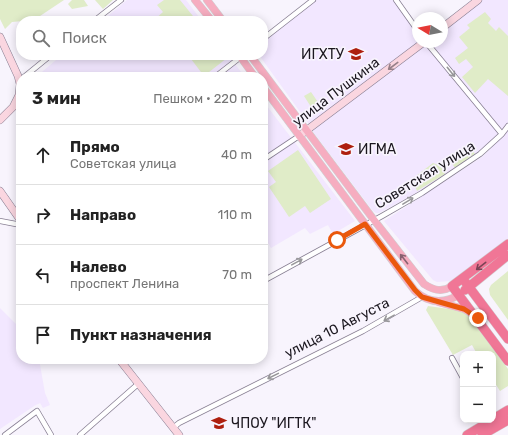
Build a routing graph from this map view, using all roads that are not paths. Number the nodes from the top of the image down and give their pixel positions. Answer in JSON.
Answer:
{"nodes":[{"id":1,"x":121,"y":0,"type":"edge"},
{"id":2,"x":195,"y":0,"type":"edge"},
{"id":3,"x":206,"y":0,"type":"edge"},
{"id":4,"x":313,"y":0,"type":"edge"},
{"id":5,"x":396,"y":0,"type":"edge"},
{"id":6,"x":478,"y":0,"type":"edge"},
{"id":7,"x":100,"y":16,"type":"edge"},
{"id":8,"x":208,"y":16,"type":"edge"},
{"id":9,"x":219,"y":16,"type":"edge"},
{"id":10,"x":412,"y":23,"type":"edge"},
{"id":11,"x":448,"y":23,"type":"edge"},
{"id":12,"x":268,"y":35,"type":"edge"},
{"id":13,"x":0,"y":37,"type":"edge"},
{"id":14,"x":417,"y":48,"type":"edge"},
{"id":15,"x":430,"y":48,"type":"edge"},
{"id":16,"x":45,"y":60,"type":"edge"},
{"id":17,"x":236,"y":60,"type":"edge"},
{"id":18,"x":244,"y":60,"type":"edge"},
{"id":19,"x":254,"y":60,"type":"edge"},
{"id":20,"x":18,"y":72,"type":"edge"},
{"id":21,"x":30,"y":72,"type":"edge"},
{"id":22,"x":221,"y":72,"type":"edge"},
{"id":23,"x":252,"y":72,"type":"edge"},
{"id":24,"x":263,"y":72,"type":"edge"},
{"id":25,"x":268,"y":79,"type":"edge"},
{"id":26,"x":268,"y":94,"type":"edge"},
{"id":27,"x":16,"y":102,"type":"edge"},
{"id":28,"x":0,"y":120,"type":"edge"},
{"id":29,"x":508,"y":126,"type":"edge"},
{"id":30,"x":307,"y":131,"type":"junction"},
{"id":31,"x":502,"y":134,"type":"junction"},
{"id":32,"x":299,"y":136,"type":"junction"},
{"id":33,"x":268,"y":157,"type":"edge"},
{"id":34,"x":0,"y":190,"type":"edge"},
{"id":35,"x":16,"y":214,"type":"edge"},
{"id":36,"x":374,"y":220,"type":"junction"},
{"id":37,"x":0,"y":221,"type":"edge"},
{"id":38,"x":16,"y":224,"type":"edge"},
{"id":39,"x":365,"y":224,"type":"junction"},
{"id":40,"x":508,"y":244,"type":"edge"},
{"id":41,"x":508,"y":255,"type":"edge"},
{"id":42,"x":268,"y":278,"type":"edge"},
{"id":43,"x":481,"y":278,"type":"junction"},
{"id":44,"x":463,"y":279,"type":"junction"},
{"id":45,"x":452,"y":286,"type":"junction"},
{"id":46,"x":469,"y":287,"type":"junction"},
{"id":47,"x":459,"y":295,"type":"junction"},
{"id":48,"x":422,"y":297,"type":"junction"},
{"id":49,"x":432,"y":300,"type":"junction"},
{"id":50,"x":479,"y":300,"type":"junction"},
{"id":51,"x":478,"y":318,"type":"junction"},
{"id":52,"x":508,"y":339,"type":"edge"},
{"id":53,"x":452,"y":358,"type":"dead end"},
{"id":54,"x":508,"y":361,"type":"edge"},
{"id":55,"x":123,"y":364,"type":"edge"},
{"id":56,"x":460,"y":373,"type":"edge"},
{"id":57,"x":138,"y":384,"type":"junction"},
{"id":58,"x":508,"y":410,"type":"edge"},
{"id":59,"x":496,"y":418,"type":"edge"},
{"id":60,"x":508,"y":420,"type":"edge"},
{"id":61,"x":488,"y":423,"type":"edge"},
{"id":62,"x":174,"y":428,"type":"junction"},
{"id":63,"x":5,"y":435,"type":"edge"},
{"id":64,"x":51,"y":435,"type":"edge"},
{"id":65,"x":80,"y":435,"type":"edge"},
{"id":66,"x":179,"y":435,"type":"edge"},
{"id":67,"x":467,"y":435,"type":"edge"},
{"id":68,"x":482,"y":435,"type":"edge"}],
"edges":[{"from":1,"to":7,"type":"street"},
{"from":2,"to":8,"type":"main road"},
{"from":3,"to":9,"type":"main road"},
{"from":4,"to":12,"type":"street"},
{"from":5,"to":10,"type":"street"},
{"from":6,"to":11,"type":"street"},
{"from":13,"to":20,"type":"street"},
{"from":14,"to":30,"type":"street","name":"улица Пушкина","one_way":true},
{"from":15,"to":31,"type":"street","one_way":true},
{"from":16,"to":21,"type":"street"},
{"from":17,"to":22,"type":"street"},
{"from":18,"to":23,"type":"main road"},
{"from":19,"to":24,"type":"main road"},
{"from":25,"to":30,"type":"main road"},
{"from":26,"to":32,"type":"main road"},
{"from":27,"to":28,"type":"street"},
{"from":29,"to":31,"type":"street","name":"Советская улица"},
{"from":30,"to":32,"type":"street","name":"улица Пушкина"},
{"from":30,"to":36,"type":"main road"},
{"from":36,"to":31,"type":"street","name":"Советская улица","one_way":true},
{"from":32,"to":33,"type":"street","name":"улица Пушкина"},
{"from":32,"to":39,"type":"main road"},
{"from":34,"to":35,"type":"street"},
{"from":36,"to":39,"type":"street","name":"Советская улица"},
{"from":45,"to":36,"type":"main road","one_way":true},
{"from":37,"to":38,"type":"street"},
{"from":42,"to":39,"type":"street","name":"Советская улица","one_way":true},
{"from":39,"to":48,"type":"main road"},
{"from":40,"to":44,"type":"highway","one_way":true},
{"from":41,"to":43,"type":"highway"},
{"from":43,"to":46,"type":"highway"},
{"from":43,"to":50,"type":"highway"},
{"from":44,"to":45,"type":"highway"},
{"from":44,"to":46,"type":"highway"},
{"from":45,"to":47,"type":"highway"},
{"from":46,"to":47,"type":"highway"},
{"from":46,"to":50,"type":"highway"},
{"from":47,"to":49,"type":"main road"},
{"from":47,"to":51,"type":"highway"},
{"from":48,"to":49,"type":"main road"},
{"from":48,"to":62,"type":"street","name":"улица 10 Августа","one_way":true},
{"from":49,"to":51,"type":"main road"},
{"from":50,"to":52,"type":"highway"},
{"from":51,"to":54,"type":"highway"},
{"from":53,"to":56,"type":"street"},
{"from":55,"to":57,"type":"street"},
{"from":57,"to":62,"type":"street"},
{"from":57,"to":65,"type":"street"},
{"from":58,"to":59,"type":"highway"},
{"from":60,"to":68,"type":"highway"},
{"from":61,"to":67,"type":"highway"},
{"from":62,"to":66,"type":"street"},
{"from":63,"to":64,"type":"street"}]}
